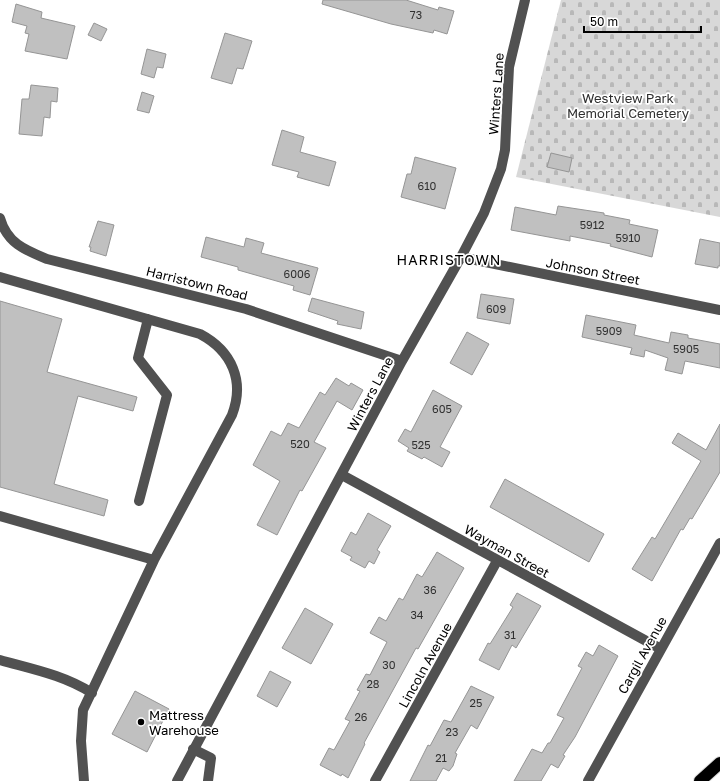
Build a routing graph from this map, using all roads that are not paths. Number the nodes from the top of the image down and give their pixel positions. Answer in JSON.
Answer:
{"nodes":[{"id":1,"x":525,"y":0,"type":"edge"},
{"id":2,"x":0,"y":218,"type":"edge"},
{"id":3,"x":461,"y":257,"type":"junction"},
{"id":4,"x":0,"y":277,"type":"edge"},
{"id":5,"x":720,"y":310,"type":"edge"},
{"id":6,"x":148,"y":319,"type":"junction"},
{"id":7,"x":402,"y":360,"type":"junction"},
{"id":8,"x":342,"y":475,"type":"junction"},
{"id":9,"x":139,"y":501,"type":"dead end"},
{"id":10,"x":0,"y":516,"type":"edge"},
{"id":11,"x":720,"y":542,"type":"edge"},
{"id":12,"x":154,"y":560,"type":"junction"},
{"id":13,"x":497,"y":561,"type":"junction"},
{"id":14,"x":661,"y":649,"type":"junction"},
{"id":15,"x":0,"y":660,"type":"edge"},
{"id":16,"x":92,"y":693,"type":"junction"},
{"id":17,"x":193,"y":748,"type":"junction"},
{"id":18,"x":720,"y":763,"type":"edge"},
{"id":19,"x":84,"y":781,"type":"edge"},
{"id":20,"x":176,"y":781,"type":"edge"},
{"id":21,"x":208,"y":781,"type":"edge"},
{"id":22,"x":375,"y":781,"type":"edge"},
{"id":23,"x":588,"y":781,"type":"edge"},
{"id":24,"x":700,"y":781,"type":"edge"}],
"edges":[{"from":1,"to":3,"type":"street","name":"Winters Lane"},
{"from":2,"to":7,"type":"street","name":"Harristown Road"},
{"from":3,"to":5,"type":"street","name":"Johnson Street"},
{"from":3,"to":7,"type":"street","name":"Winters Lane"},
{"from":4,"to":6,"type":"street"},
{"from":6,"to":9,"type":"street"},
{"from":6,"to":12,"type":"street"},
{"from":7,"to":8,"type":"street","name":"Winters Lane"},
{"from":8,"to":13,"type":"street","name":"Wayman Street"},
{"from":8,"to":17,"type":"street","name":"Winters Lane"},
{"from":10,"to":12,"type":"street"},
{"from":11,"to":14,"type":"street","name":"Cargil Avenue"},
{"from":12,"to":16,"type":"street"},
{"from":13,"to":14,"type":"street","name":"Wayman Street"},
{"from":13,"to":22,"type":"street","name":"Lincoln Avenue"},
{"from":14,"to":23,"type":"street","name":"Cargil Avenue"},
{"from":15,"to":16,"type":"street"},
{"from":16,"to":19,"type":"street"},
{"from":17,"to":20,"type":"street","name":"Winters Lane"},
{"from":17,"to":21,"type":"street"},
{"from":18,"to":24,"type":"highway"}]}
